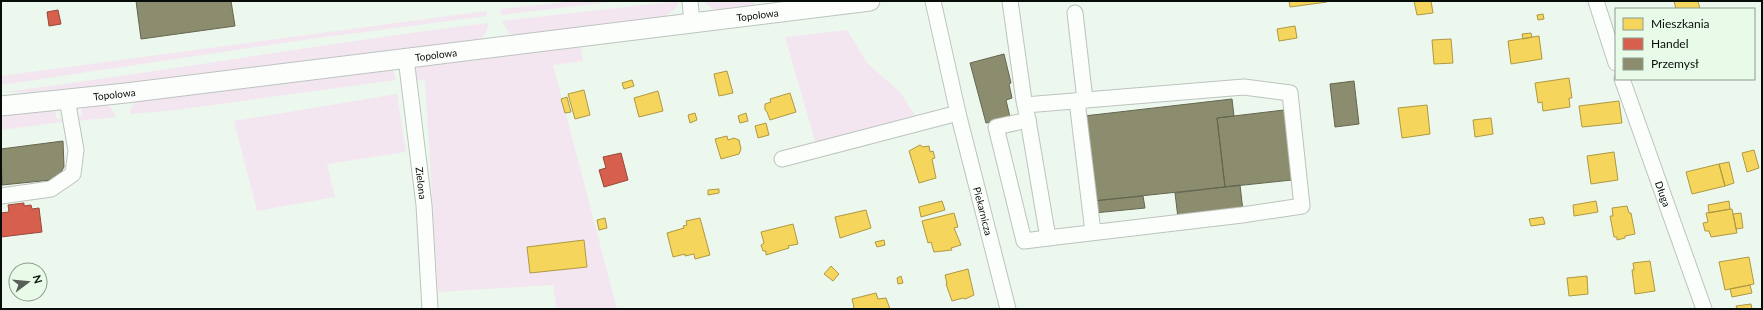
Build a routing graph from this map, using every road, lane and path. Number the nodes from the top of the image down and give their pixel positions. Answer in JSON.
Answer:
{"nodes":[{"id":1,"x":690,"y":1,"type":"edge"},
{"id":2,"x":870,"y":1,"type":"edge"},
{"id":3,"x":933,"y":1,"type":"edge"},
{"id":4,"x":1010,"y":1,"type":"edge"},
{"id":5,"x":1596,"y":1,"type":"edge"},
{"id":6,"x":1075,"y":13,"type":"dead end"},
{"id":7,"x":692,"y":22,"type":"junction"},
{"id":8,"x":406,"y":58,"type":"junction"},
{"id":9,"x":1615,"y":60,"type":"edge"},
{"id":10,"x":1622,"y":80,"type":"edge"},
{"id":11,"x":67,"y":99,"type":"junction"},
{"id":12,"x":1081,"y":101,"type":"junction"},
{"id":13,"x":1025,"y":105,"type":"junction"},
{"id":14,"x":1,"y":106,"type":"edge"},
{"id":15,"x":958,"y":113,"type":"junction"},
{"id":16,"x":1028,"y":120,"type":"junction"},
{"id":17,"x":782,"y":159,"type":"dead end"},
{"id":18,"x":1,"y":196,"type":"edge"},
{"id":19,"x":1093,"y":232,"type":"junction"},
{"id":20,"x":1048,"y":238,"type":"junction"},
{"id":21,"x":430,"y":309,"type":"edge"},
{"id":22,"x":1008,"y":309,"type":"edge"},
{"id":23,"x":1704,"y":309,"type":"edge"}],
"edges":[{"from":1,"to":7,"type":"street"},
{"from":2,"to":7,"type":"main road","name":"Topolowa"},
{"from":3,"to":15,"type":"street","name":"Piekarnicza"},
{"from":4,"to":13,"type":"street"},
{"from":5,"to":9,"type":"street"},
{"from":6,"to":12,"type":"street"},
{"from":7,"to":8,"type":"main road","name":"Topolowa"},
{"from":8,"to":11,"type":"main road","name":"Topolowa"},
{"from":8,"to":21,"type":"street","name":"Zielona"},
{"from":10,"to":23,"type":"street","name":"Długa"},
{"from":11,"to":14,"type":"main road","name":"Topolowa"},
{"from":11,"to":18,"type":"street"},
{"from":12,"to":13,"type":"street"},
{"from":12,"to":19,"type":"street"},
{"from":12,"to":19,"type":"street"},
{"from":13,"to":16,"type":"street"},
{"from":15,"to":17,"type":"street"},
{"from":15,"to":22,"type":"street","name":"Piekarnicza"},
{"from":16,"to":20,"type":"street"},
{"from":16,"to":20,"type":"street"},
{"from":19,"to":20,"type":"street"}]}
